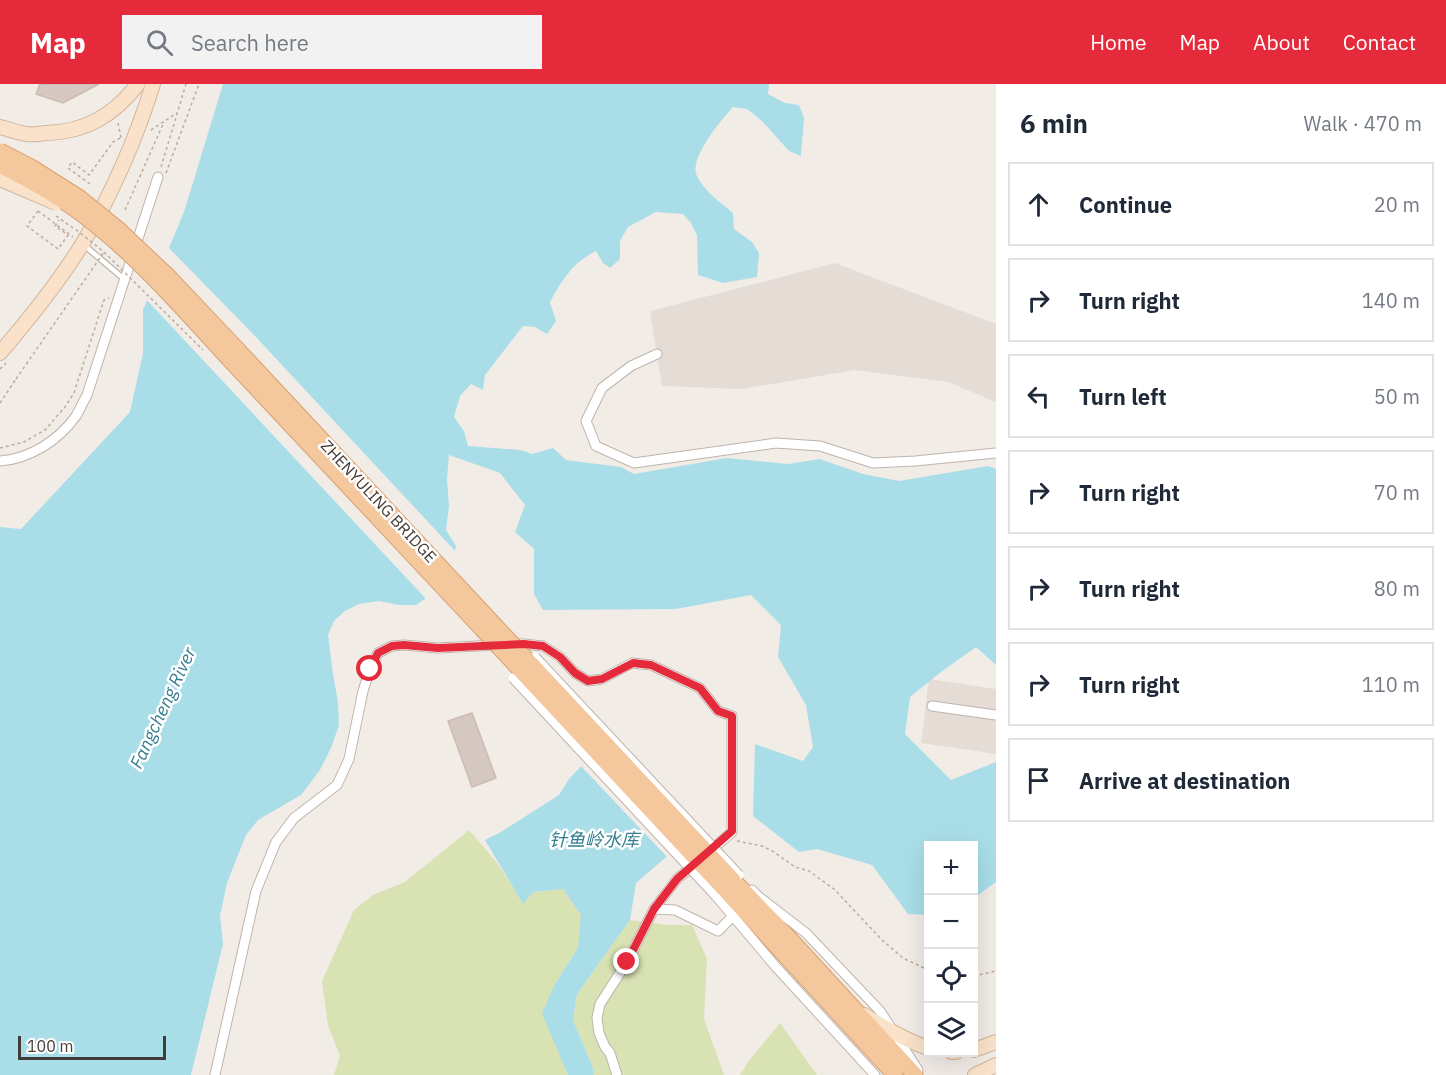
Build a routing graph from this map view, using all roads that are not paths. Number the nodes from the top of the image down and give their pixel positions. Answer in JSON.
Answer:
{"nodes":[{"id":1,"x":138,"y":84,"type":"edge"},
{"id":2,"x":153,"y":84,"type":"edge"},
{"id":3,"x":0,"y":127,"type":"edge"},
{"id":4,"x":0,"y":151,"type":"edge"},
{"id":5,"x":0,"y":165,"type":"edge"},
{"id":6,"x":161,"y":178,"type":"road end"},
{"id":7,"x":0,"y":179,"type":"edge"},
{"id":8,"x":84,"y":224,"type":"junction"},
{"id":9,"x":78,"y":241,"type":"junction"},
{"id":10,"x":125,"y":280,"type":"junction"},
{"id":11,"x":0,"y":353,"type":"edge"},
{"id":12,"x":657,"y":354,"type":"dead end"},
{"id":13,"x":996,"y":453,"type":"edge"},
{"id":14,"x":0,"y":461,"type":"edge"},
{"id":15,"x":535,"y":657,"type":"dead end"},
{"id":16,"x":513,"y":678,"type":"dead end"},
{"id":17,"x":932,"y":706,"type":"dead end"},
{"id":18,"x":996,"y":715,"type":"edge"},
{"id":19,"x":728,"y":885,"type":"junction"},
{"id":20,"x":654,"y":909,"type":"junction"},
{"id":21,"x":734,"y":915,"type":"junction"},
{"id":22,"x":856,"y":1010,"type":"junction"},
{"id":23,"x":895,"y":1035,"type":"junction"},
{"id":24,"x":996,"y":1042,"type":"edge"},
{"id":25,"x":924,"y":1047,"type":"edge"},
{"id":26,"x":978,"y":1049,"type":"edge"},
{"id":27,"x":996,"y":1065,"type":"edge"},
{"id":28,"x":215,"y":1075,"type":"edge"},
{"id":29,"x":617,"y":1075,"type":"edge"},
{"id":30,"x":875,"y":1075,"type":"edge"},
{"id":31,"x":895,"y":1075,"type":"edge"},
{"id":32,"x":915,"y":1075,"type":"edge"},
{"id":33,"x":921,"y":1075,"type":"edge"},
{"id":34,"x":975,"y":1075,"type":"edge"}],
"edges":[{"from":1,"to":3,"type":"main road"},
{"from":2,"to":9,"type":"main road"},
{"from":4,"to":19,"type":"main road","name":"ZHENYULING BRIDGE","bridge":true},
{"from":5,"to":8,"type":"main road","name":"ZHENYULING BRIDGE","bridge":true},
{"from":6,"to":10,"type":"street"},
{"from":7,"to":8,"type":"main road","bridge":true},
{"from":8,"to":19,"type":"main road","name":"ZHENYULING BRIDGE","bridge":true},
{"from":9,"to":10,"type":"lane"},
{"from":9,"to":11,"type":"main road"},
{"from":10,"to":14,"type":"street"},
{"from":12,"to":13,"type":"street"},
{"from":15,"to":19,"type":"street","bridge":true},
{"from":16,"to":19,"type":"street","bridge":true},
{"from":17,"to":18,"type":"street"},
{"from":19,"to":21,"type":"street"},
{"from":19,"to":22,"type":"main road"},
{"from":19,"to":23,"type":"street"},
{"from":19,"to":31,"type":"main road"},
{"from":20,"to":21,"type":"street"},
{"from":20,"to":28,"type":"street"},
{"from":20,"to":29,"type":"street"},
{"from":21,"to":30,"type":"street"},
{"from":22,"to":23,"type":"main road"},
{"from":22,"to":32,"type":"main road"},
{"from":23,"to":25,"type":"main road"},
{"from":23,"to":33,"type":"street"},
{"from":24,"to":26,"type":"main road"},
{"from":27,"to":34,"type":"main road"}]}
